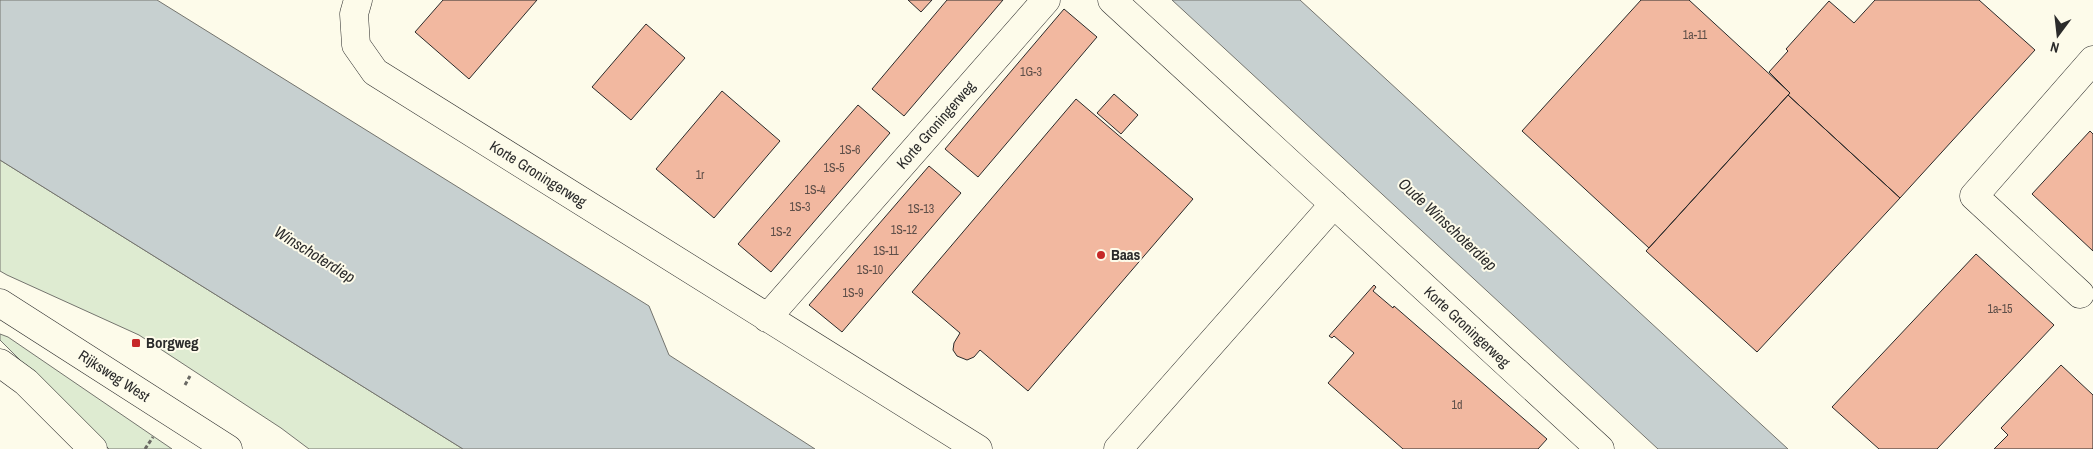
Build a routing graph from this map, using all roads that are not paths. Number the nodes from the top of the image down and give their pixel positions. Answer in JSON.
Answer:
{"nodes":[{"id":1,"x":358,"y":0,"type":"edge"},
{"id":2,"x":1046,"y":0,"type":"edge"},
{"id":3,"x":1112,"y":0,"type":"edge"},
{"id":4,"x":2093,"y":60,"type":"edge"},
{"id":5,"x":1334,"y":204,"type":"junction"},
{"id":6,"x":2080,"y":294,"type":"dead end"},
{"id":7,"x":0,"y":303,"type":"edge"},
{"id":8,"x":767,"y":318,"type":"junction"},
{"id":9,"x":0,"y":363,"type":"edge"},
{"id":10,"x":93,"y":449,"type":"edge"},
{"id":11,"x":228,"y":449,"type":"edge"},
{"id":12,"x":978,"y":449,"type":"edge"},
{"id":13,"x":1118,"y":449,"type":"edge"},
{"id":14,"x":1600,"y":449,"type":"edge"}],
"edges":[{"from":1,"to":8,"type":"street","name":"Korte Groningerweg"},
{"from":2,"to":8,"type":"street","name":"Korte Groningerweg"},
{"from":3,"to":5,"type":"street","name":"Korte Groningerweg"},
{"from":4,"to":6,"type":"street"},
{"from":5,"to":13,"type":"street"},
{"from":5,"to":14,"type":"street","name":"Korte Groningerweg"},
{"from":7,"to":11,"type":"street","name":"Rijksweg West"},
{"from":8,"to":12,"type":"street","name":"Korte Groningerweg"},
{"from":9,"to":10,"type":"street"}]}
